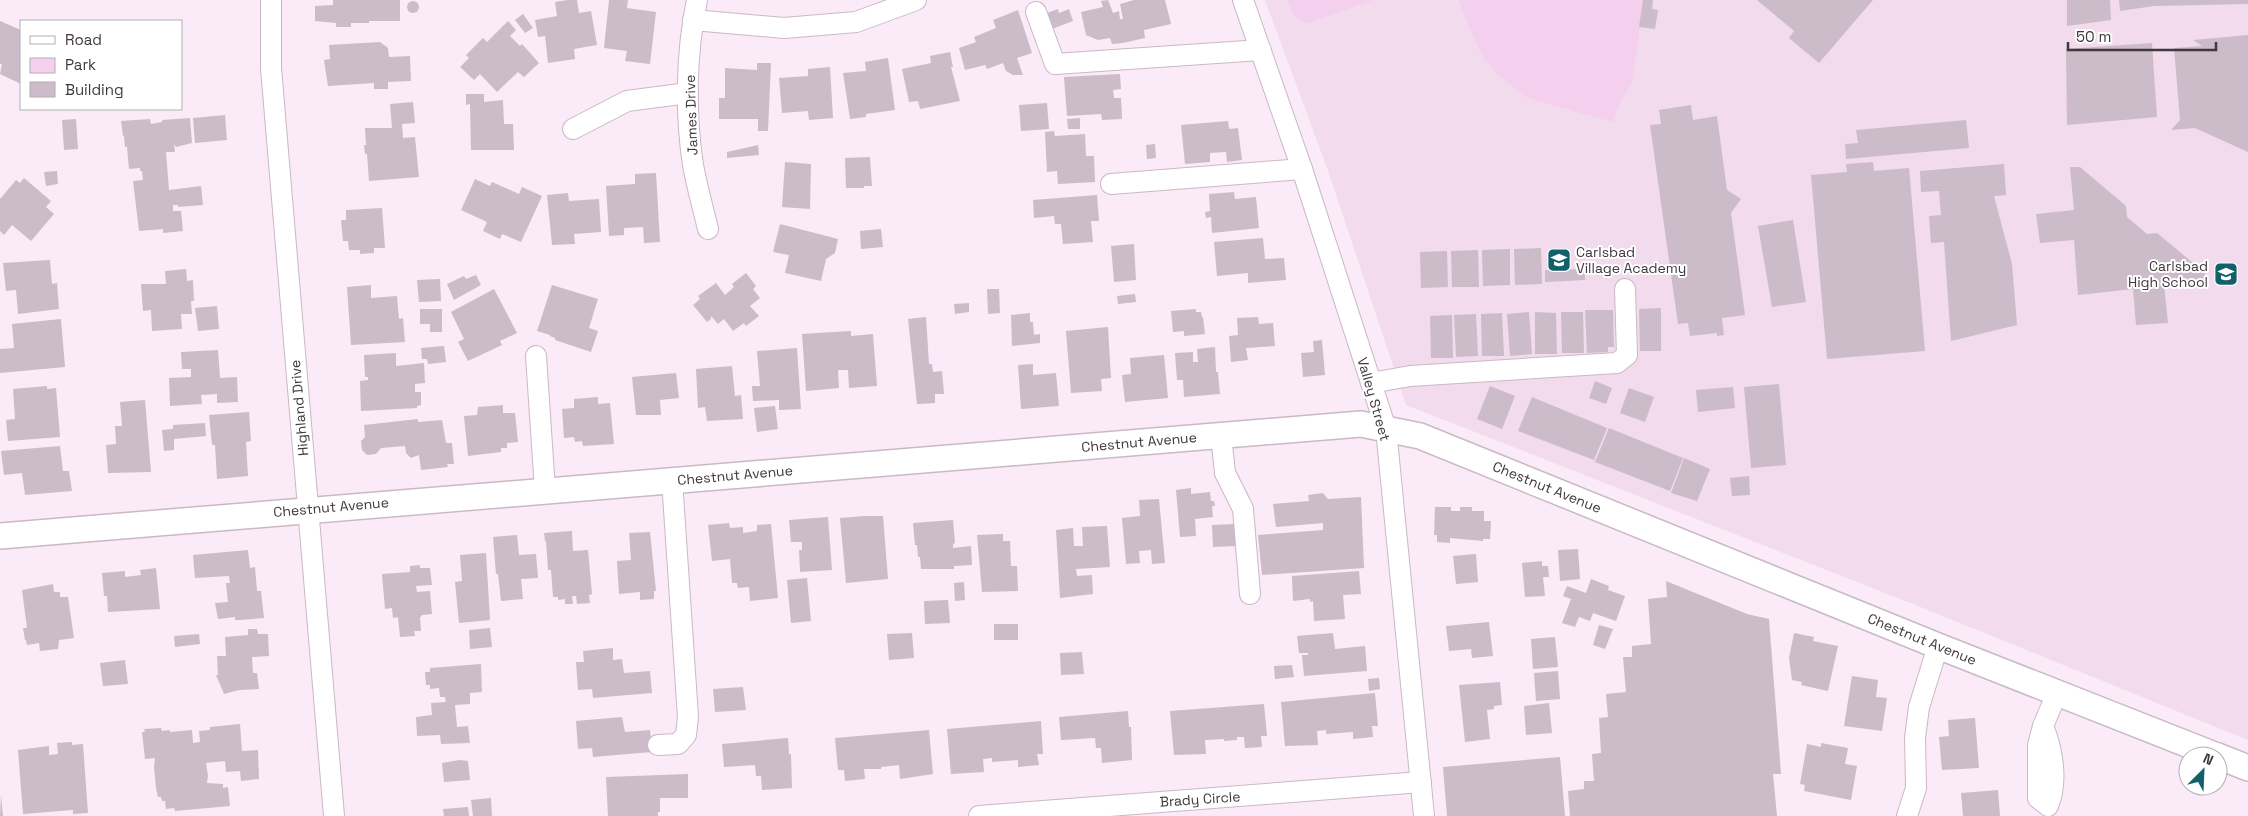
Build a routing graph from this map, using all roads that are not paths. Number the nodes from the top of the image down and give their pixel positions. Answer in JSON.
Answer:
{"nodes":[{"id":1,"x":271,"y":0,"type":"edge"},
{"id":2,"x":697,"y":0,"type":"edge"},
{"id":3,"x":916,"y":0,"type":"edge"},
{"id":4,"x":1243,"y":0,"type":"edge"},
{"id":5,"x":1036,"y":12,"type":"dead end"},
{"id":6,"x":693,"y":20,"type":"junction"},
{"id":7,"x":1261,"y":50,"type":"junction"},
{"id":8,"x":688,"y":93,"type":"junction"},
{"id":9,"x":573,"y":130,"type":"dead end"},
{"id":10,"x":1302,"y":168,"type":"junction"},
{"id":11,"x":1111,"y":184,"type":"dead end"},
{"id":12,"x":708,"y":229,"type":"dead end"},
{"id":13,"x":1625,"y":289,"type":"dead end"},
{"id":14,"x":536,"y":356,"type":"dead end"},
{"id":15,"x":1371,"y":383,"type":"junction"},
{"id":16,"x":1386,"y":429,"type":"junction"},
{"id":17,"x":1221,"y":435,"type":"junction"},
{"id":18,"x":672,"y":480,"type":"junction"},
{"id":19,"x":545,"y":490,"type":"junction"},
{"id":20,"x":307,"y":509,"type":"junction"},
{"id":21,"x":0,"y":536,"type":"edge"},
{"id":22,"x":1250,"y":594,"type":"dead end"},
{"id":23,"x":1938,"y":646,"type":"junction"},
{"id":24,"x":2057,"y":693,"type":"junction"},
{"id":25,"x":2043,"y":726,"type":"dead end"},
{"id":26,"x":658,"y":745,"type":"dead end"},
{"id":27,"x":2192,"y":746,"type":"edge"},
{"id":28,"x":2228,"y":760,"type":"edge"},
{"id":29,"x":2248,"y":768,"type":"edge"},
{"id":30,"x":1421,"y":782,"type":"junction"},
{"id":31,"x":1056,"y":813,"type":"edge"},
{"id":32,"x":334,"y":816,"type":"edge"},
{"id":33,"x":978,"y":816,"type":"edge"},
{"id":34,"x":1424,"y":816,"type":"edge"},
{"id":35,"x":1907,"y":816,"type":"edge"}],
"edges":[{"from":1,"to":20,"type":"street","name":"Highland Drive"},
{"from":2,"to":6,"type":"street","name":"James Drive"},
{"from":3,"to":6,"type":"street"},
{"from":4,"to":7,"type":"street","name":"Valley Street"},
{"from":5,"to":7,"type":"street"},
{"from":6,"to":8,"type":"street","name":"James Drive"},
{"from":7,"to":10,"type":"street","name":"Valley Street"},
{"from":8,"to":9,"type":"street"},
{"from":8,"to":12,"type":"street","name":"James Drive"},
{"from":10,"to":11,"type":"street"},
{"from":10,"to":15,"type":"street","name":"Valley Street"},
{"from":13,"to":15,"type":"street"},
{"from":14,"to":19,"type":"street"},
{"from":15,"to":16,"type":"street","name":"Valley Street"},
{"from":16,"to":17,"type":"main road","name":"Chestnut Avenue"},
{"from":16,"to":23,"type":"main road","name":"Chestnut Avenue"},
{"from":16,"to":30,"type":"street","name":"Valley Street"},
{"from":17,"to":18,"type":"main road","name":"Chestnut Avenue"},
{"from":17,"to":22,"type":"street"},
{"from":18,"to":19,"type":"main road","name":"Chestnut Avenue"},
{"from":18,"to":26,"type":"street"},
{"from":19,"to":20,"type":"main road","name":"Chestnut Avenue"},
{"from":20,"to":21,"type":"main road","name":"Chestnut Avenue"},
{"from":20,"to":32,"type":"street","name":"Highland Drive"},
{"from":23,"to":24,"type":"main road","name":"Chestnut Avenue"},
{"from":23,"to":35,"type":"street"},
{"from":24,"to":25,"type":"street"},
{"from":24,"to":27,"type":"main road","name":"Chestnut Avenue"},
{"from":28,"to":29,"type":"main road","name":"Chestnut Avenue"},
{"from":30,"to":31,"type":"street","name":"Brady Circle"},
{"from":30,"to":34,"type":"street","name":"Valley Street"},
{"from":31,"to":33,"type":"street","name":"Brady Circle"}]}
